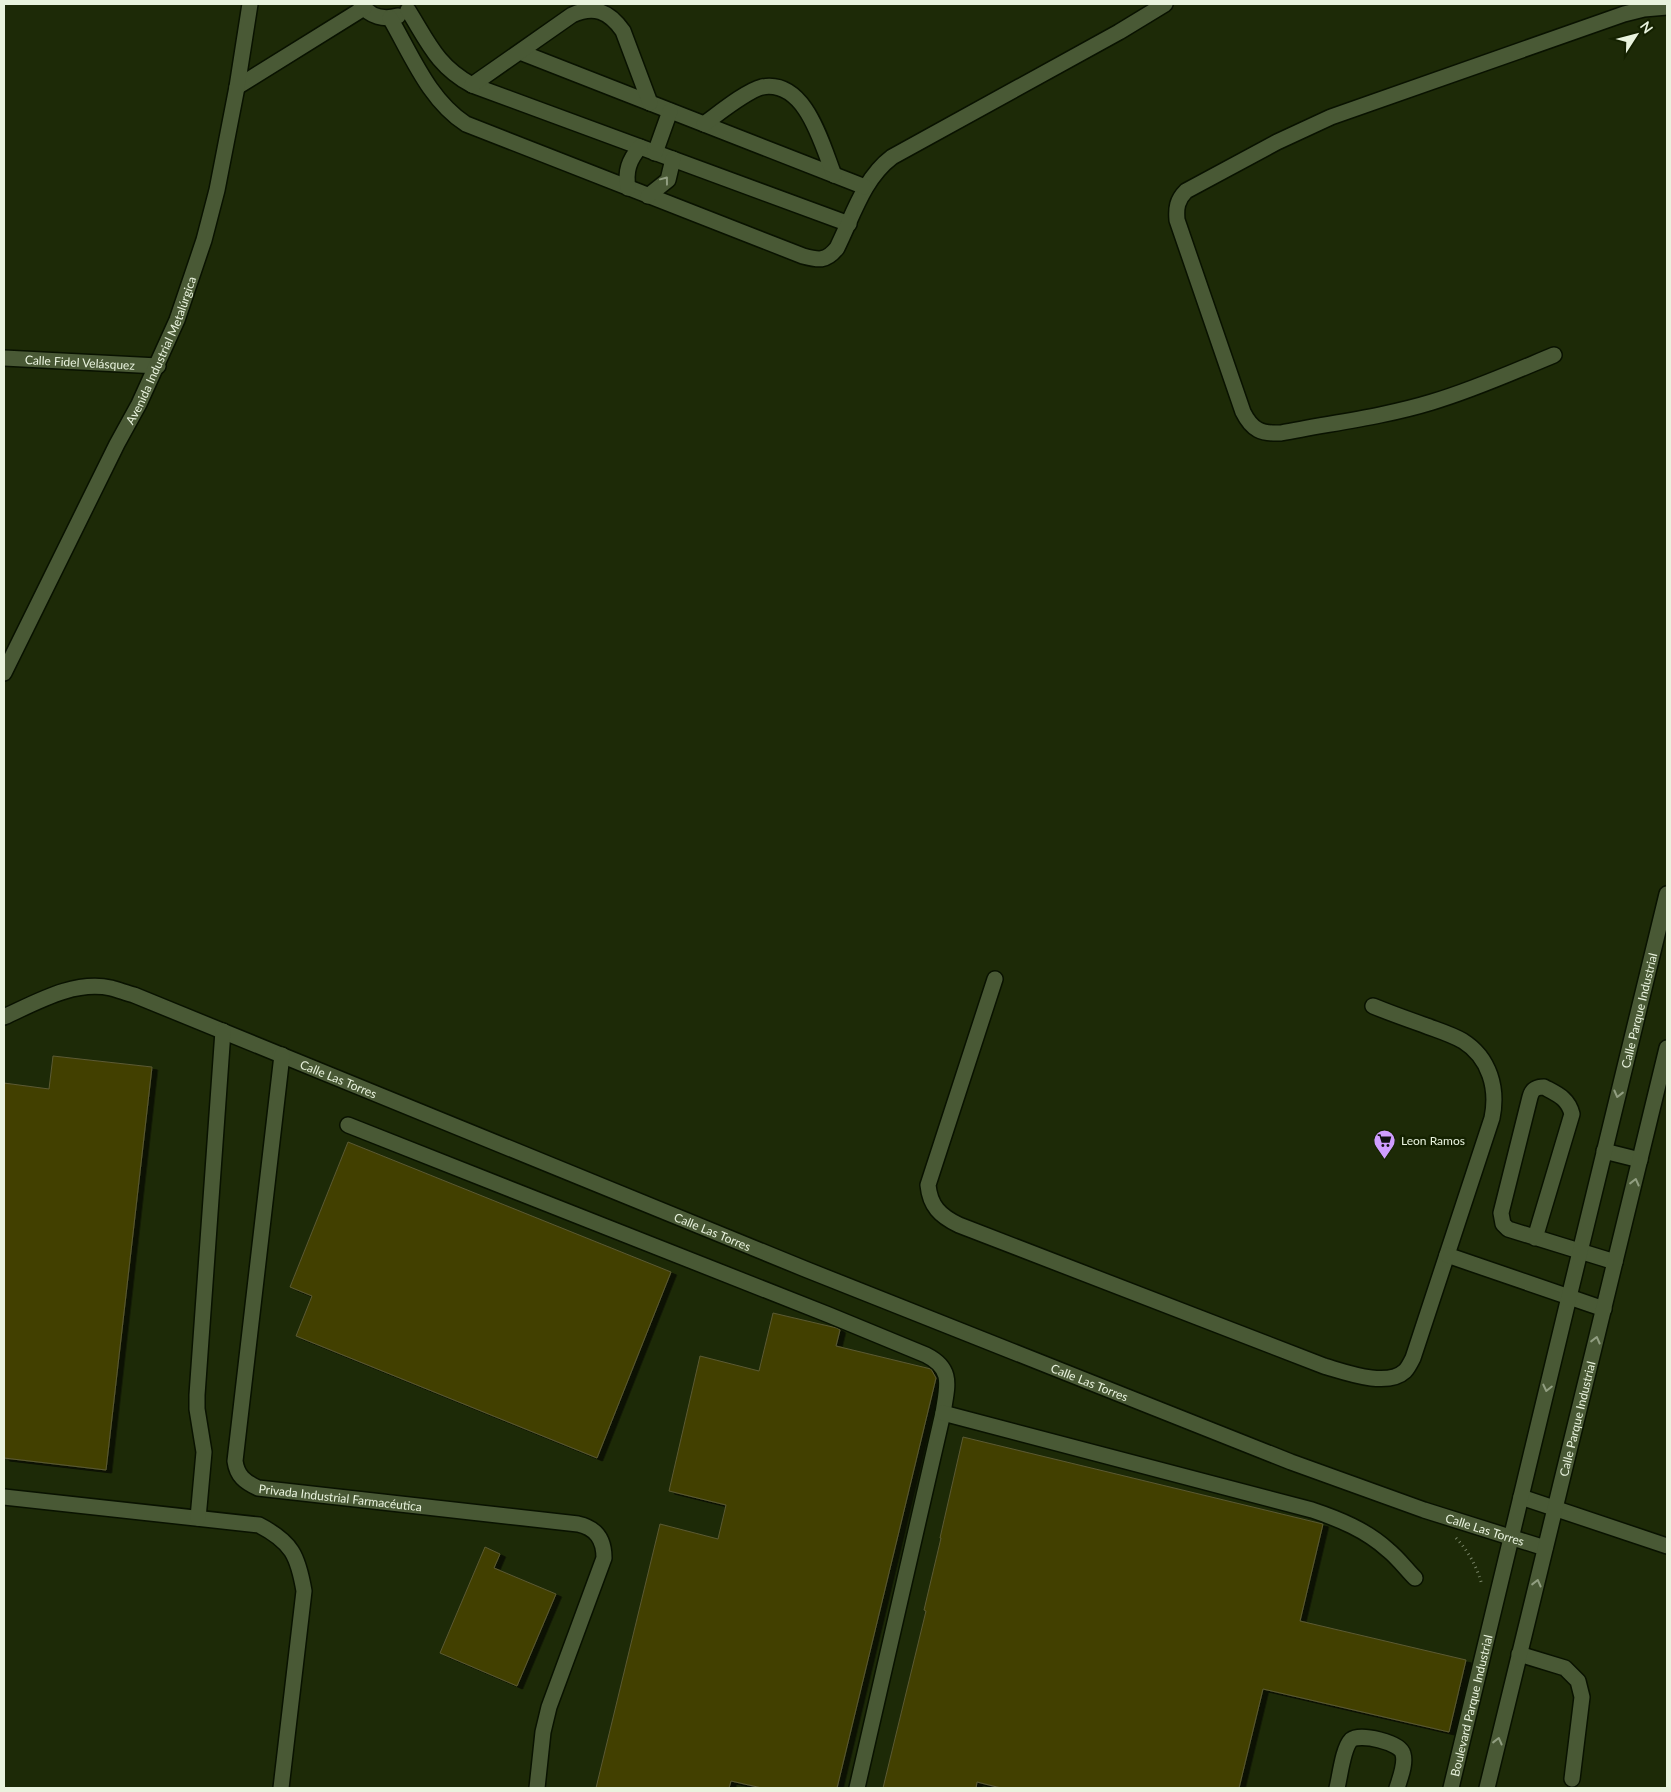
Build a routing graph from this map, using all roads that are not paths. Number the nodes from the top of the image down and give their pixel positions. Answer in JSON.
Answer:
{"nodes":[{"id":1,"x":250,"y":4,"type":"edge"},
{"id":2,"x":1165,"y":4,"type":"edge"},
{"id":3,"x":363,"y":6,"type":"edge"},
{"id":4,"x":1667,"y":6,"type":"edge"},
{"id":5,"x":410,"y":7,"type":"edge"},
{"id":6,"x":390,"y":18,"type":"junction"},
{"id":7,"x":520,"y":52,"type":"junction"},
{"id":8,"x":472,"y":85,"type":"junction"},
{"id":9,"x":237,"y":87,"type":"junction"},
{"id":10,"x":650,"y":103,"type":"junction"},
{"id":11,"x":670,"y":111,"type":"junction"},
{"id":12,"x":704,"y":124,"type":"junction"},
{"id":13,"x":640,"y":147,"type":"junction"},
{"id":14,"x":655,"y":153,"type":"junction"},
{"id":15,"x":673,"y":159,"type":"junction"},
{"id":16,"x":834,"y":175,"type":"junction"},
{"id":17,"x":628,"y":188,"type":"junction"},
{"id":18,"x":865,"y":188,"type":"junction"},
{"id":19,"x":648,"y":196,"type":"junction"},
{"id":20,"x":849,"y":224,"type":"junction"},
{"id":21,"x":1554,"y":355,"type":"dead end"},
{"id":22,"x":4,"y":358,"type":"edge"},
{"id":23,"x":158,"y":366,"type":"junction"},
{"id":24,"x":4,"y":674,"type":"edge"},
{"id":25,"x":1667,"y":894,"type":"edge"},
{"id":26,"x":996,"y":979,"type":"dead end"},
{"id":27,"x":1373,"y":1006,"type":"dead end"},
{"id":28,"x":4,"y":1017,"type":"edge"},
{"id":29,"x":223,"y":1031,"type":"junction"},
{"id":30,"x":1667,"y":1048,"type":"edge"},
{"id":31,"x":282,"y":1055,"type":"junction"},
{"id":32,"x":348,"y":1125,"type":"dead end"},
{"id":33,"x":1604,"y":1151,"type":"junction"},
{"id":34,"x":1640,"y":1160,"type":"junction"},
{"id":35,"x":1535,"y":1238,"type":"junction"},
{"id":36,"x":1580,"y":1251,"type":"junction"},
{"id":37,"x":1448,"y":1255,"type":"junction"},
{"id":38,"x":1615,"y":1262,"type":"junction"},
{"id":39,"x":1568,"y":1297,"type":"junction"},
{"id":40,"x":1604,"y":1309,"type":"junction"},
{"id":41,"x":943,"y":1413,"type":"junction"},
{"id":42,"x":4,"y":1497,"type":"edge"},
{"id":43,"x":1521,"y":1497,"type":"junction"},
{"id":44,"x":1555,"y":1508,"type":"junction"},
{"id":45,"x":198,"y":1518,"type":"junction"},
{"id":46,"x":1511,"y":1537,"type":"junction"},
{"id":47,"x":1667,"y":1546,"type":"edge"},
{"id":48,"x":1545,"y":1548,"type":"junction"},
{"id":49,"x":1415,"y":1578,"type":"dead end"},
{"id":50,"x":1491,"y":1624,"type":"joint"},
{"id":51,"x":1519,"y":1654,"type":"junction"},
{"id":52,"x":1572,"y":1780,"type":"dead end"},
{"id":53,"x":281,"y":1788,"type":"edge"},
{"id":54,"x":537,"y":1788,"type":"edge"},
{"id":55,"x":856,"y":1788,"type":"edge"},
{"id":56,"x":1337,"y":1788,"type":"edge"},
{"id":57,"x":1397,"y":1788,"type":"edge"},
{"id":58,"x":1451,"y":1788,"type":"edge"},
{"id":59,"x":1487,"y":1788,"type":"edge"}],
"edges":[{"from":1,"to":9,"type":"street","name":"Avenida Industrial Metalúrgica"},
{"from":2,"to":18,"type":"street"},
{"from":3,"to":6,"type":"street"},
{"from":3,"to":9,"type":"street"},
{"from":4,"to":21,"type":"street"},
{"from":5,"to":6,"type":"street"},
{"from":5,"to":8,"type":"street"},
{"from":6,"to":17,"type":"street"},
{"from":7,"to":8,"type":"street"},
{"from":7,"to":10,"type":"street"},
{"from":7,"to":10,"type":"street"},
{"from":8,"to":13,"type":"street"},
{"from":9,"to":23,"type":"street","name":"Avenida Industrial Metalúrgica"},
{"from":10,"to":11,"type":"street"},
{"from":11,"to":12,"type":"street"},
{"from":11,"to":14,"type":"street"},
{"from":12,"to":16,"type":"street"},
{"from":12,"to":16,"type":"street"},
{"from":13,"to":14,"type":"street"},
{"from":13,"to":17,"type":"street"},
{"from":14,"to":15,"type":"street"},
{"from":19,"to":15,"type":"street","one_way":true},
{"from":15,"to":20,"type":"street"},
{"from":16,"to":18,"type":"street"},
{"from":17,"to":19,"type":"street"},
{"from":18,"to":20,"type":"street"},
{"from":19,"to":20,"type":"street"},
{"from":22,"to":23,"type":"street","name":"Calle Fidel Velásquez"},
{"from":23,"to":24,"type":"street","name":"Avenida Industrial Metalúrgica"},
{"from":25,"to":33,"type":"street","name":"Calle Parque Industrial","one_way":true},
{"from":26,"to":37,"type":"street"},
{"from":27,"to":37,"type":"street"},
{"from":28,"to":29,"type":"street","name":"Calle Las Torres"},
{"from":29,"to":31,"type":"street","name":"Calle Las Torres"},
{"from":29,"to":45,"type":"street"},
{"from":30,"to":34,"type":"street","name":"Calle Parque Industrial"},
{"from":31,"to":46,"type":"street","name":"Calle Las Torres"},
{"from":31,"to":54,"type":"street","name":"Privada Industrial Farmacéutica"},
{"from":32,"to":41,"type":"street"},
{"from":33,"to":34,"type":"street"},
{"from":33,"to":36,"type":"street","name":"Calle Parque Industrial"},
{"from":38,"to":34,"type":"street","name":"Calle Parque Industrial","one_way":true},
{"from":35,"to":35,"type":"street"},
{"from":35,"to":36,"type":"street"},
{"from":36,"to":38,"type":"street"},
{"from":36,"to":39,"type":"street","name":"Calle Parque Industrial"},
{"from":37,"to":39,"type":"street"},
{"from":38,"to":40,"type":"street","name":"Calle Parque Industrial"},
{"from":39,"to":40,"type":"street"},
{"from":39,"to":43,"type":"street","name":"Calle Parque Industrial","one_way":true},
{"from":44,"to":40,"type":"street","name":"Calle Parque Industrial","one_way":true},
{"from":41,"to":49,"type":"street"},
{"from":41,"to":55,"type":"street"},
{"from":42,"to":45,"type":"street"},
{"from":43,"to":44,"type":"street"},
{"from":43,"to":46,"type":"street","name":"Calle Parque Industrial"},
{"from":44,"to":47,"type":"street"},
{"from":44,"to":48,"type":"street","name":"Calle Parque Industrial"},
{"from":45,"to":53,"type":"street"},
{"from":46,"to":48,"type":"street","name":"Calle Las Torres"},
{"from":46,"to":50,"type":"street","name":"Calle Parque Industrial"},
{"from":51,"to":48,"type":"street","name":"Calle Parque Industrial","one_way":true},
{"from":50,"to":58,"type":"street","name":"Boulevard Parque Industrial"},
{"from":51,"to":52,"type":"street"},
{"from":59,"to":51,"type":"street","name":"Calle Parque Industrial","one_way":true},
{"from":56,"to":57,"type":"street"}]}
